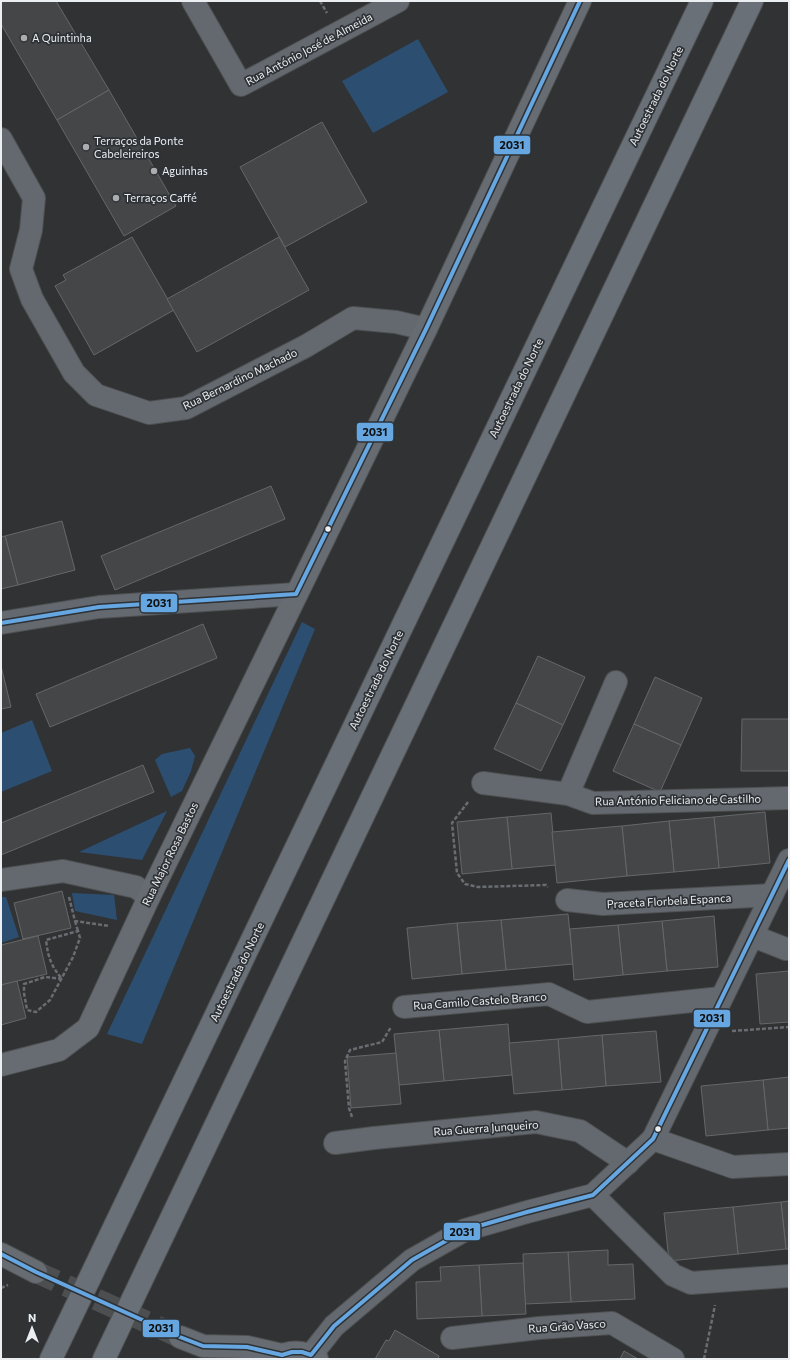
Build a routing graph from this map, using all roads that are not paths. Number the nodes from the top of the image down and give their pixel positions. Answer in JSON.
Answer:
{"nodes":[{"id":1,"x":193,"y":1,"type":"edge"},
{"id":2,"x":398,"y":1,"type":"edge"},
{"id":3,"x":580,"y":1,"type":"edge"},
{"id":4,"x":702,"y":1,"type":"edge"},
{"id":5,"x":752,"y":1,"type":"edge"},
{"id":6,"x":1,"y":139,"type":"edge"},
{"id":7,"x":426,"y":329,"type":"junction"},
{"id":8,"x":296,"y":594,"type":"junction"},
{"id":9,"x":1,"y":623,"type":"edge"},
{"id":10,"x":616,"y":682,"type":"dead end"},
{"id":11,"x":483,"y":783,"type":"road end"},
{"id":12,"x":568,"y":794,"type":"junction"},
{"id":13,"x":789,"y":798,"type":"edge"},
{"id":14,"x":789,"y":860,"type":"edge"},
{"id":15,"x":1,"y":880,"type":"edge"},
{"id":16,"x":772,"y":895,"type":"junction"},
{"id":17,"x":149,"y":897,"type":"junction"},
{"id":18,"x":567,"y":900,"type":"road end"},
{"id":19,"x":753,"y":936,"type":"junction"},
{"id":20,"x":789,"y":949,"type":"edge"},
{"id":21,"x":721,"y":998,"type":"junction"},
{"id":22,"x":404,"y":1006,"type":"road end"},
{"id":23,"x":1,"y":1065,"type":"edge"},
{"id":24,"x":653,"y":1139,"type":"junction"},
{"id":25,"x":335,"y":1143,"type":"dead end"},
{"id":26,"x":628,"y":1163,"type":"junction"},
{"id":27,"x":789,"y":1164,"type":"edge"},
{"id":28,"x":593,"y":1195,"type":"junction"},
{"id":29,"x":1,"y":1254,"type":"edge"},
{"id":30,"x":36,"y":1272,"type":"tunnel mouth"},
{"id":31,"x":789,"y":1276,"type":"edge"},
{"id":32,"x":180,"y":1337,"type":"tunnel mouth"},
{"id":33,"x":452,"y":1338,"type":"dead end"},
{"id":34,"x":207,"y":1352,"type":"edge"},
{"id":35,"x":278,"y":1357,"type":"edge"},
{"id":36,"x":314,"y":1357,"type":"edge"},
{"id":37,"x":51,"y":1359,"type":"edge"},
{"id":38,"x":104,"y":1359,"type":"edge"},
{"id":39,"x":673,"y":1359,"type":"edge"}],
"edges":[{"from":1,"to":2,"type":"street","name":"Rua António José de Almeida"},
{"from":3,"to":7,"type":"street","name":"Rua Major Rosa Bastos"},
{"from":4,"to":37,"type":"highway","name":"Autoestrada do Norte"},
{"from":5,"to":38,"type":"highway"},
{"from":6,"to":7,"type":"street","name":"Rua Bernardino Machado"},
{"from":7,"to":8,"type":"street","name":"Rua Major Rosa Bastos"},
{"from":8,"to":9,"type":"street"},
{"from":8,"to":17,"type":"street","name":"Rua Major Rosa Bastos"},
{"from":10,"to":12,"type":"street"},
{"from":11,"to":12,"type":"street","name":"Rua António Feliciano de Castilho"},
{"from":12,"to":13,"type":"street","name":"Rua António Feliciano de Castilho"},
{"from":14,"to":16,"type":"street"},
{"from":15,"to":17,"type":"street"},
{"from":16,"to":18,"type":"street","name":"Praceta Florbela Espanca"},
{"from":16,"to":19,"type":"street"},
{"from":17,"to":23,"type":"street","name":"Rua Major Rosa Bastos"},
{"from":19,"to":20,"type":"street"},
{"from":19,"to":21,"type":"street"},
{"from":21,"to":22,"type":"street","name":"Rua Camilo Castelo Branco"},
{"from":21,"to":24,"type":"street"},
{"from":24,"to":26,"type":"street"},
{"from":24,"to":27,"type":"street"},
{"from":25,"to":26,"type":"street","name":"Rua Guerra Junqueiro"},
{"from":26,"to":28,"type":"street"},
{"from":28,"to":31,"type":"street"},
{"from":28,"to":36,"type":"street"},
{"from":29,"to":30,"type":"street"},
{"from":32,"to":34,"type":"street"},
{"from":33,"to":39,"type":"street","name":"Rua Grão Vasco"},
{"from":34,"to":35,"type":"street"},
{"from":35,"to":36,"type":"street"}]}
